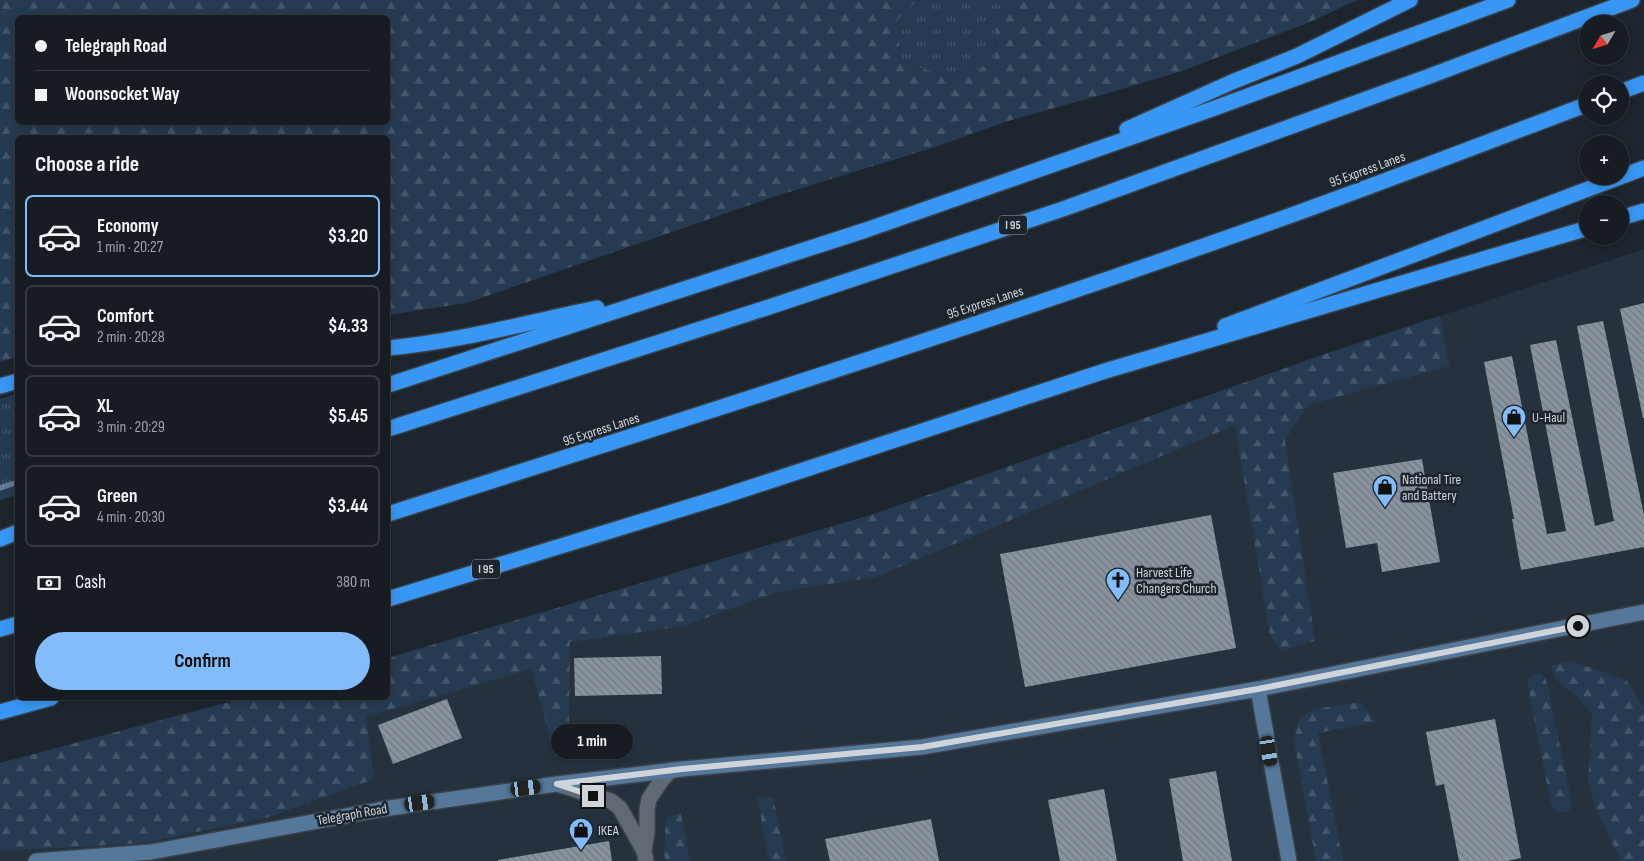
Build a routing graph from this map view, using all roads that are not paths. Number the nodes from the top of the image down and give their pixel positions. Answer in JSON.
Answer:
{"nodes":[{"id":1,"x":1410,"y":0,"type":"edge"},
{"id":2,"x":1508,"y":0,"type":"edge"},
{"id":3,"x":1632,"y":0,"type":"edge"},
{"id":4,"x":1644,"y":83,"type":"edge"},
{"id":5,"x":1629,"y":89,"type":"edge"},
{"id":6,"x":1579,"y":107,"type":"edge"},
{"id":7,"x":1644,"y":168,"type":"edge"},
{"id":8,"x":1034,"y":171,"type":"junction"},
{"id":9,"x":1644,"y":210,"type":"edge"},
{"id":10,"x":1629,"y":215,"type":"edge"},
{"id":11,"x":1579,"y":231,"type":"edge"},
{"id":12,"x":674,"y":291,"type":"junction"},
{"id":13,"x":390,"y":348,"type":"edge"},
{"id":14,"x":1105,"y":371,"type":"junction"},
{"id":15,"x":15,"y":382,"type":"edge"},
{"id":16,"x":390,"y":384,"type":"edge"},
{"id":17,"x":0,"y":386,"type":"edge"},
{"id":18,"x":390,"y":428,"type":"edge"},
{"id":19,"x":390,"y":513,"type":"edge"},
{"id":20,"x":15,"y":533,"type":"edge"},
{"id":21,"x":0,"y":539,"type":"edge"},
{"id":22,"x":15,"y":541,"type":"edge"},
{"id":23,"x":0,"y":545,"type":"edge"},
{"id":24,"x":390,"y":597,"type":"edge"},
{"id":25,"x":1644,"y":612,"type":"edge"},
{"id":26,"x":15,"y":625,"type":"edge"},
{"id":27,"x":0,"y":630,"type":"edge"},
{"id":28,"x":1258,"y":689,"type":"junction"},
{"id":29,"x":44,"y":700,"type":"edge"},
{"id":30,"x":0,"y":712,"type":"edge"},
{"id":31,"x":671,"y":770,"type":"junction"},
{"id":32,"x":557,"y":784,"type":"junction"},
{"id":33,"x":645,"y":856,"type":"edge"},
{"id":34,"x":36,"y":861,"type":"edge"},
{"id":35,"x":1289,"y":861,"type":"edge"}],
"edges":[{"from":1,"to":8,"type":"highway"},
{"from":2,"to":8,"type":"highway"},
{"from":3,"to":18,"type":"highway","number":"I 95"},
{"from":4,"to":5,"type":"highway"},
{"from":6,"to":19,"type":"highway","name":"95 Express Lanes"},
{"from":7,"to":14,"type":"highway","number":"I 95"},
{"from":8,"to":12,"type":"highway"},
{"from":9,"to":10,"type":"highway"},
{"from":11,"to":14,"type":"highway"},
{"from":12,"to":13,"type":"highway"},
{"from":12,"to":16,"type":"highway"},
{"from":14,"to":24,"type":"highway","number":"I 95"},
{"from":15,"to":17,"type":"highway"},
{"from":20,"to":21,"type":"highway"},
{"from":22,"to":23,"type":"highway"},
{"from":25,"to":28,"type":"main road","name":"Telegraph Road"},
{"from":26,"to":27,"type":"highway"},
{"from":28,"to":31,"type":"main road","name":"Telegraph Road"},
{"from":28,"to":35,"type":"main road"},
{"from":29,"to":30,"type":"highway"},
{"from":31,"to":32,"type":"main road","name":"Telegraph Road"},
{"from":31,"to":33,"type":"street"},
{"from":32,"to":33,"type":"street"},
{"from":32,"to":34,"type":"main road","name":"Telegraph Road"}]}
